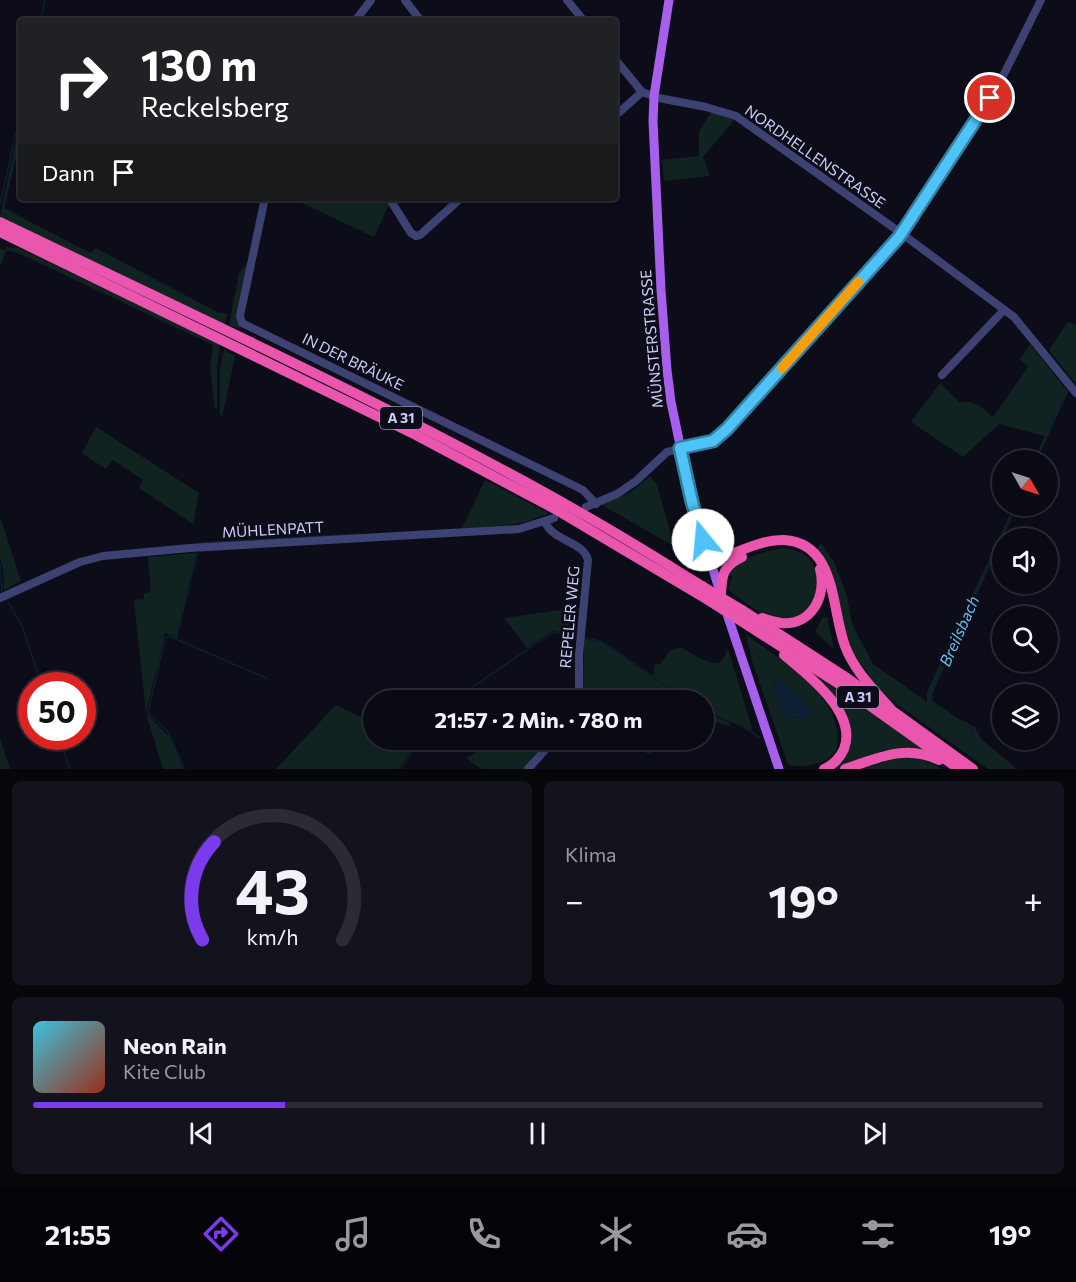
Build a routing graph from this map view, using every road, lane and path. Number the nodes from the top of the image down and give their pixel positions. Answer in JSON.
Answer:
{"nodes":[{"id":1,"x":371,"y":0,"type":"edge"},
{"id":2,"x":405,"y":0,"type":"edge"},
{"id":3,"x":567,"y":0,"type":"edge"},
{"id":4,"x":669,"y":0,"type":"edge"},
{"id":5,"x":1041,"y":0,"type":"edge"},
{"id":6,"x":357,"y":18,"type":"edge"},
{"id":7,"x":419,"y":18,"type":"edge"},
{"id":8,"x":582,"y":18,"type":"edge"},
{"id":9,"x":618,"y":63,"type":"edge"},
{"id":10,"x":642,"y":92,"type":"junction"},
{"id":11,"x":654,"y":96,"type":"junction"},
{"id":12,"x":618,"y":113,"type":"edge"},
{"id":13,"x":265,"y":201,"type":"edge"},
{"id":14,"x":391,"y":201,"type":"edge"},
{"id":15,"x":458,"y":201,"type":"edge"},
{"id":16,"x":0,"y":222,"type":"edge"},
{"id":17,"x":0,"y":232,"type":"edge"},
{"id":18,"x":901,"y":233,"type":"junction"},
{"id":19,"x":1004,"y":310,"type":"junction"},
{"id":20,"x":942,"y":375,"type":"dead end"},
{"id":21,"x":1076,"y":393,"type":"edge"},
{"id":22,"x":680,"y":448,"type":"junction"},
{"id":23,"x":596,"y":504,"type":"junction"},
{"id":24,"x":586,"y":507,"type":"dead end"},
{"id":25,"x":554,"y":518,"type":"dead end"},
{"id":26,"x":545,"y":522,"type":"junction"},
{"id":27,"x":742,"y":557,"type":"junction"},
{"id":28,"x":711,"y":563,"type":"junction"},
{"id":29,"x":721,"y":594,"type":"junction"},
{"id":30,"x":0,"y":598,"type":"edge"},
{"id":31,"x":745,"y":612,"type":"junction"},
{"id":32,"x":752,"y":627,"type":"junction"},
{"id":33,"x":579,"y":690,"type":"edge"},
{"id":34,"x":890,"y":708,"type":"junction"},
{"id":35,"x":545,"y":750,"type":"edge"},
{"id":36,"x":528,"y":769,"type":"edge"},
{"id":37,"x":778,"y":769,"type":"edge"},
{"id":38,"x":824,"y":769,"type":"edge"},
{"id":39,"x":845,"y":769,"type":"edge"},
{"id":40,"x":958,"y":769,"type":"edge"},
{"id":41,"x":973,"y":769,"type":"edge"}],
"edges":[{"from":1,"to":6,"type":"street"},
{"from":2,"to":7,"type":"street"},
{"from":3,"to":8,"type":"street"},
{"from":4,"to":11,"type":"main road","name":"MÜNSTERSTRASSE"},
{"from":5,"to":18,"type":"street"},
{"from":9,"to":10,"type":"street"},
{"from":10,"to":11,"type":"street","name":"NORDHELLENSTRASSE"},
{"from":10,"to":12,"type":"street"},
{"from":11,"to":18,"type":"street","name":"NORDHELLENSTRASSE"},
{"from":11,"to":22,"type":"main road","name":"MÜNSTERSTRASSE"},
{"from":13,"to":23,"type":"street","name":"IN DER BRÄUKE"},
{"from":14,"to":15,"type":"street"},
{"from":16,"to":31,"type":"highway","number":"A 31","bridge":true},
{"from":17,"to":32,"type":"highway","number":"A 31","bridge":true},
{"from":18,"to":19,"type":"street","name":"NORDHELLENSTRASSE"},
{"from":18,"to":22,"type":"street"},
{"from":19,"to":20,"type":"street"},
{"from":19,"to":21,"type":"street","name":"NORDHELLENSTRASSE"},
{"from":22,"to":23,"type":"street"},
{"from":22,"to":28,"type":"main road","name":"MÜNSTERSTRASSE"},
{"from":23,"to":24,"type":"street"},
{"from":25,"to":26,"type":"street","name":"MÜHLENPATT"},
{"from":26,"to":30,"type":"street","name":"MÜHLENPATT"},
{"from":26,"to":33,"type":"street","name":"REPELER WEG"},
{"from":27,"to":28,"type":"highway"},
{"from":27,"to":29,"type":"highway"},
{"from":27,"to":31,"type":"highway"},
{"from":28,"to":29,"type":"main road","name":"MÜNSTERSTRASSE"},
{"from":28,"to":34,"type":"highway"},
{"from":29,"to":37,"type":"main road","name":"MÜNSTERSTRASSE"},
{"from":31,"to":34,"type":"highway","number":"A 31"},
{"from":32,"to":38,"type":"highway"},
{"from":32,"to":40,"type":"highway","number":"A 31"},
{"from":34,"to":41,"type":"highway","number":"A 31"},
{"from":35,"to":36,"type":"street"},
{"from":39,"to":40,"type":"highway"}]}
